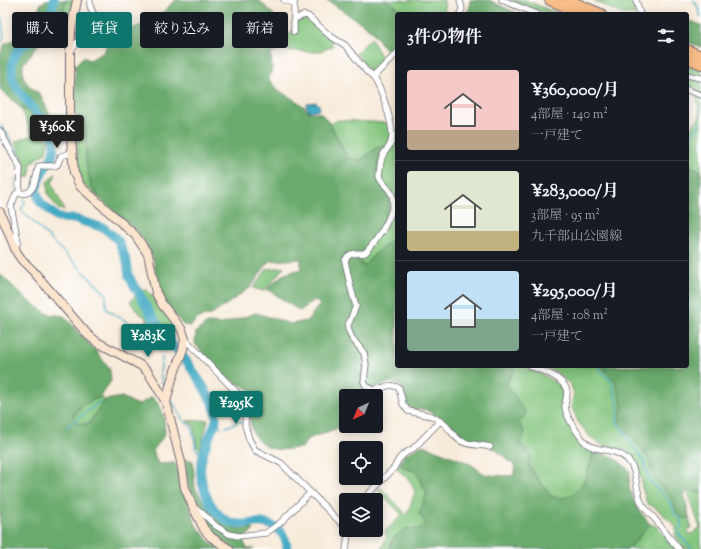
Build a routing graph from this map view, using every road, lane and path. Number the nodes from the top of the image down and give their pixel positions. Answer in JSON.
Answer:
{"nodes":[{"id":1,"x":77,"y":0,"type":"edge"},
{"id":2,"x":90,"y":0,"type":"edge"},
{"id":3,"x":284,"y":0,"type":"edge"},
{"id":4,"x":460,"y":0,"type":"edge"},
{"id":5,"x":502,"y":0,"type":"edge"},
{"id":6,"x":550,"y":0,"type":"edge"},
{"id":7,"x":568,"y":0,"type":"edge"},
{"id":8,"x":636,"y":0,"type":"edge"},
{"id":9,"x":294,"y":2,"type":"edge"},
{"id":10,"x":461,"y":12,"type":"edge"},
{"id":11,"x":531,"y":12,"type":"edge"},
{"id":12,"x":577,"y":12,"type":"edge"},
{"id":13,"x":596,"y":12,"type":"edge"},
{"id":14,"x":639,"y":12,"type":"edge"},
{"id":15,"x":294,"y":19,"type":"junction"},
{"id":16,"x":294,"y":32,"type":"dead end"},
{"id":17,"x":689,"y":51,"type":"edge"},
{"id":18,"x":70,"y":52,"type":"junction"},
{"id":19,"x":395,"y":55,"type":"edge"},
{"id":20,"x":701,"y":56,"type":"edge"},
{"id":21,"x":689,"y":59,"type":"edge"},
{"id":22,"x":701,"y":64,"type":"edge"},
{"id":23,"x":689,"y":75,"type":"edge"},
{"id":24,"x":373,"y":77,"type":"junction"},
{"id":25,"x":701,"y":78,"type":"edge"},
{"id":26,"x":689,"y":91,"type":"edge"},
{"id":27,"x":700,"y":95,"type":"edge"},
{"id":28,"x":0,"y":131,"type":"edge"},
{"id":29,"x":71,"y":153,"type":"junction"},
{"id":30,"x":19,"y":192,"type":"junction"},
{"id":31,"x":0,"y":212,"type":"edge"},
{"id":32,"x":15,"y":248,"type":"junction"},
{"id":33,"x":185,"y":339,"type":"junction"},
{"id":34,"x":536,"y":368,"type":"edge"},
{"id":35,"x":166,"y":402,"type":"junction"},
{"id":36,"x":440,"y":421,"type":"junction"},
{"id":37,"x":490,"y":448,"type":"dead end"},
{"id":38,"x":310,"y":493,"type":"junction"},
{"id":39,"x":370,"y":493,"type":"edge"},
{"id":40,"x":193,"y":508,"type":"junction"},
{"id":41,"x":339,"y":519,"type":"edge"},
{"id":42,"x":348,"y":537,"type":"edge"},
{"id":43,"x":229,"y":549,"type":"edge"},
{"id":44,"x":346,"y":549,"type":"edge"},
{"id":45,"x":680,"y":549,"type":"edge"}],
"edges":[{"from":1,"to":18,"type":"street"},
{"from":2,"to":18,"type":"street"},
{"from":3,"to":9,"type":"street"},
{"from":4,"to":10,"type":"street"},
{"from":5,"to":11,"type":"street"},
{"from":6,"to":12,"type":"highway"},
{"from":7,"to":13,"type":"highway"},
{"from":8,"to":14,"type":"street"},
{"from":9,"to":15,"type":"street"},
{"from":15,"to":16,"type":"street"},
{"from":15,"to":24,"type":"street"},
{"from":17,"to":20,"type":"highway"},
{"from":18,"to":29,"type":"street"},
{"from":19,"to":24,"type":"street"},
{"from":21,"to":22,"type":"highway"},
{"from":23,"to":25,"type":"street"},
{"from":24,"to":36,"type":"street"},
{"from":26,"to":27,"type":"street"},
{"from":28,"to":30,"type":"street"},
{"from":29,"to":30,"type":"street"},
{"from":29,"to":33,"type":"street"},
{"from":30,"to":32,"type":"street"},
{"from":31,"to":32,"type":"street"},
{"from":32,"to":35,"type":"street"},
{"from":33,"to":35,"type":"street"},
{"from":33,"to":38,"type":"street"},
{"from":34,"to":45,"type":"street"},
{"from":35,"to":40,"type":"street"},
{"from":36,"to":37,"type":"street"},
{"from":36,"to":39,"type":"street"},
{"from":38,"to":40,"type":"street"},
{"from":38,"to":41,"type":"street"},
{"from":40,"to":43,"type":"street"},
{"from":42,"to":44,"type":"street"}]}
